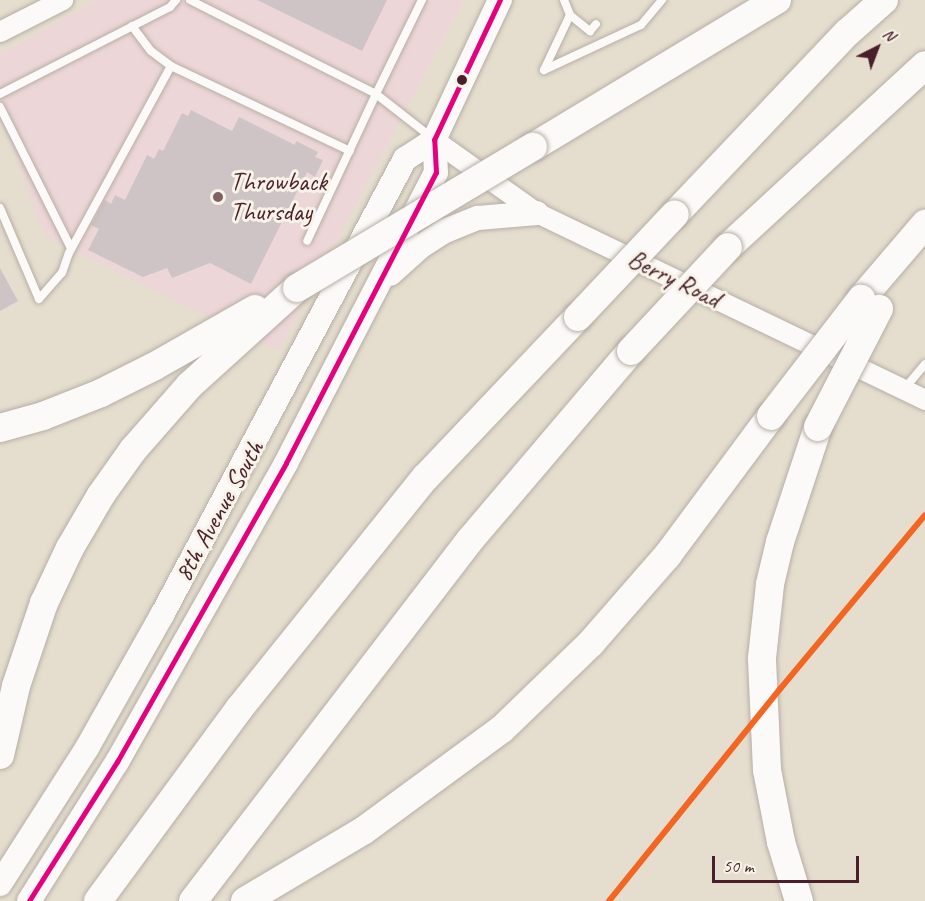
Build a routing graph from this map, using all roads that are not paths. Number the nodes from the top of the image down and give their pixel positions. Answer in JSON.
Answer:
{"nodes":[{"id":1,"x":63,"y":0,"type":"edge"},
{"id":2,"x":176,"y":0,"type":"edge"},
{"id":3,"x":190,"y":0,"type":"edge"},
{"id":4,"x":422,"y":0,"type":"edge"},
{"id":5,"x":500,"y":0,"type":"edge"},
{"id":6,"x":564,"y":0,"type":"edge"},
{"id":7,"x":662,"y":0,"type":"edge"},
{"id":8,"x":777,"y":0,"type":"edge"},
{"id":9,"x":884,"y":0,"type":"edge"},
{"id":10,"x":570,"y":15,"type":"junction"},
{"id":11,"x":596,"y":24,"type":"dead end"},
{"id":12,"x":132,"y":26,"type":"junction"},
{"id":13,"x":0,"y":32,"type":"edge"},
{"id":14,"x":925,"y":65,"type":"edge"},
{"id":15,"x":171,"y":66,"type":"junction"},
{"id":16,"x":0,"y":94,"type":"edge"},
{"id":17,"x":376,"y":94,"type":"junction"},
{"id":18,"x":0,"y":107,"type":"edge"},
{"id":19,"x":434,"y":140,"type":"junction"},
{"id":20,"x":350,"y":151,"type":"junction"},
{"id":21,"x":0,"y":208,"type":"edge"},
{"id":22,"x":537,"y":213,"type":"junction"},
{"id":23,"x":925,"y":224,"type":"edge"},
{"id":24,"x":925,"y":237,"type":"edge"},
{"id":25,"x":307,"y":241,"type":"dead end"},
{"id":26,"x":71,"y":248,"type":"junction"},
{"id":27,"x":379,"y":283,"type":"junction"},
{"id":28,"x":297,"y":288,"type":"junction"},
{"id":29,"x":870,"y":304,"type":"junction"},
{"id":30,"x":925,"y":364,"type":"edge"},
{"id":31,"x":904,"y":390,"type":"junction"},
{"id":32,"x":925,"y":400,"type":"edge"},
{"id":33,"x":0,"y":428,"type":"edge"},
{"id":34,"x":0,"y":755,"type":"edge"},
{"id":35,"x":0,"y":884,"type":"edge"},
{"id":36,"x":29,"y":901,"type":"edge"},
{"id":37,"x":98,"y":901,"type":"edge"},
{"id":38,"x":193,"y":901,"type":"edge"},
{"id":39,"x":245,"y":901,"type":"edge"},
{"id":40,"x":799,"y":901,"type":"edge"}],
"edges":[{"from":1,"to":13,"type":"street"},
{"from":2,"to":12,"type":"lane"},
{"from":3,"to":17,"type":"lane"},
{"from":4,"to":17,"type":"lane"},
{"from":5,"to":19,"type":"main road","name":"8th Avenue South"},
{"from":6,"to":10,"type":"lane"},
{"from":7,"to":10,"type":"lane"},
{"from":8,"to":28,"type":"highway","bridge":true},
{"from":9,"to":37,"type":"highway","bridge":true},
{"from":10,"to":11,"type":"lane"},
{"from":12,"to":15,"type":"lane"},
{"from":12,"to":16,"type":"lane"},
{"from":14,"to":38,"type":"highway","bridge":true},
{"from":15,"to":20,"type":"lane"},
{"from":15,"to":26,"type":"lane"},
{"from":17,"to":19,"type":"lane"},
{"from":17,"to":20,"type":"lane"},
{"from":18,"to":26,"type":"lane"},
{"from":19,"to":22,"type":"street","name":"Berry Road"},
{"from":19,"to":27,"type":"main road","name":"8th Avenue South"},
{"from":19,"to":35,"type":"main road","name":"8th Avenue South"},
{"from":20,"to":25,"type":"lane"},
{"from":21,"to":26,"type":"lane"},
{"from":22,"to":27,"type":"main road"},
{"from":22,"to":31,"type":"street","name":"Berry Road"},
{"from":23,"to":29,"type":"highway"},
{"from":24,"to":29,"type":"highway"},
{"from":27,"to":36,"type":"main road","name":"8th Avenue South"},
{"from":28,"to":33,"type":"highway"},
{"from":28,"to":34,"type":"highway"},
{"from":29,"to":39,"type":"highway","bridge":true},
{"from":29,"to":40,"type":"highway","bridge":true},
{"from":30,"to":31,"type":"lane"},
{"from":31,"to":32,"type":"street","name":"Berry Road"}]}
